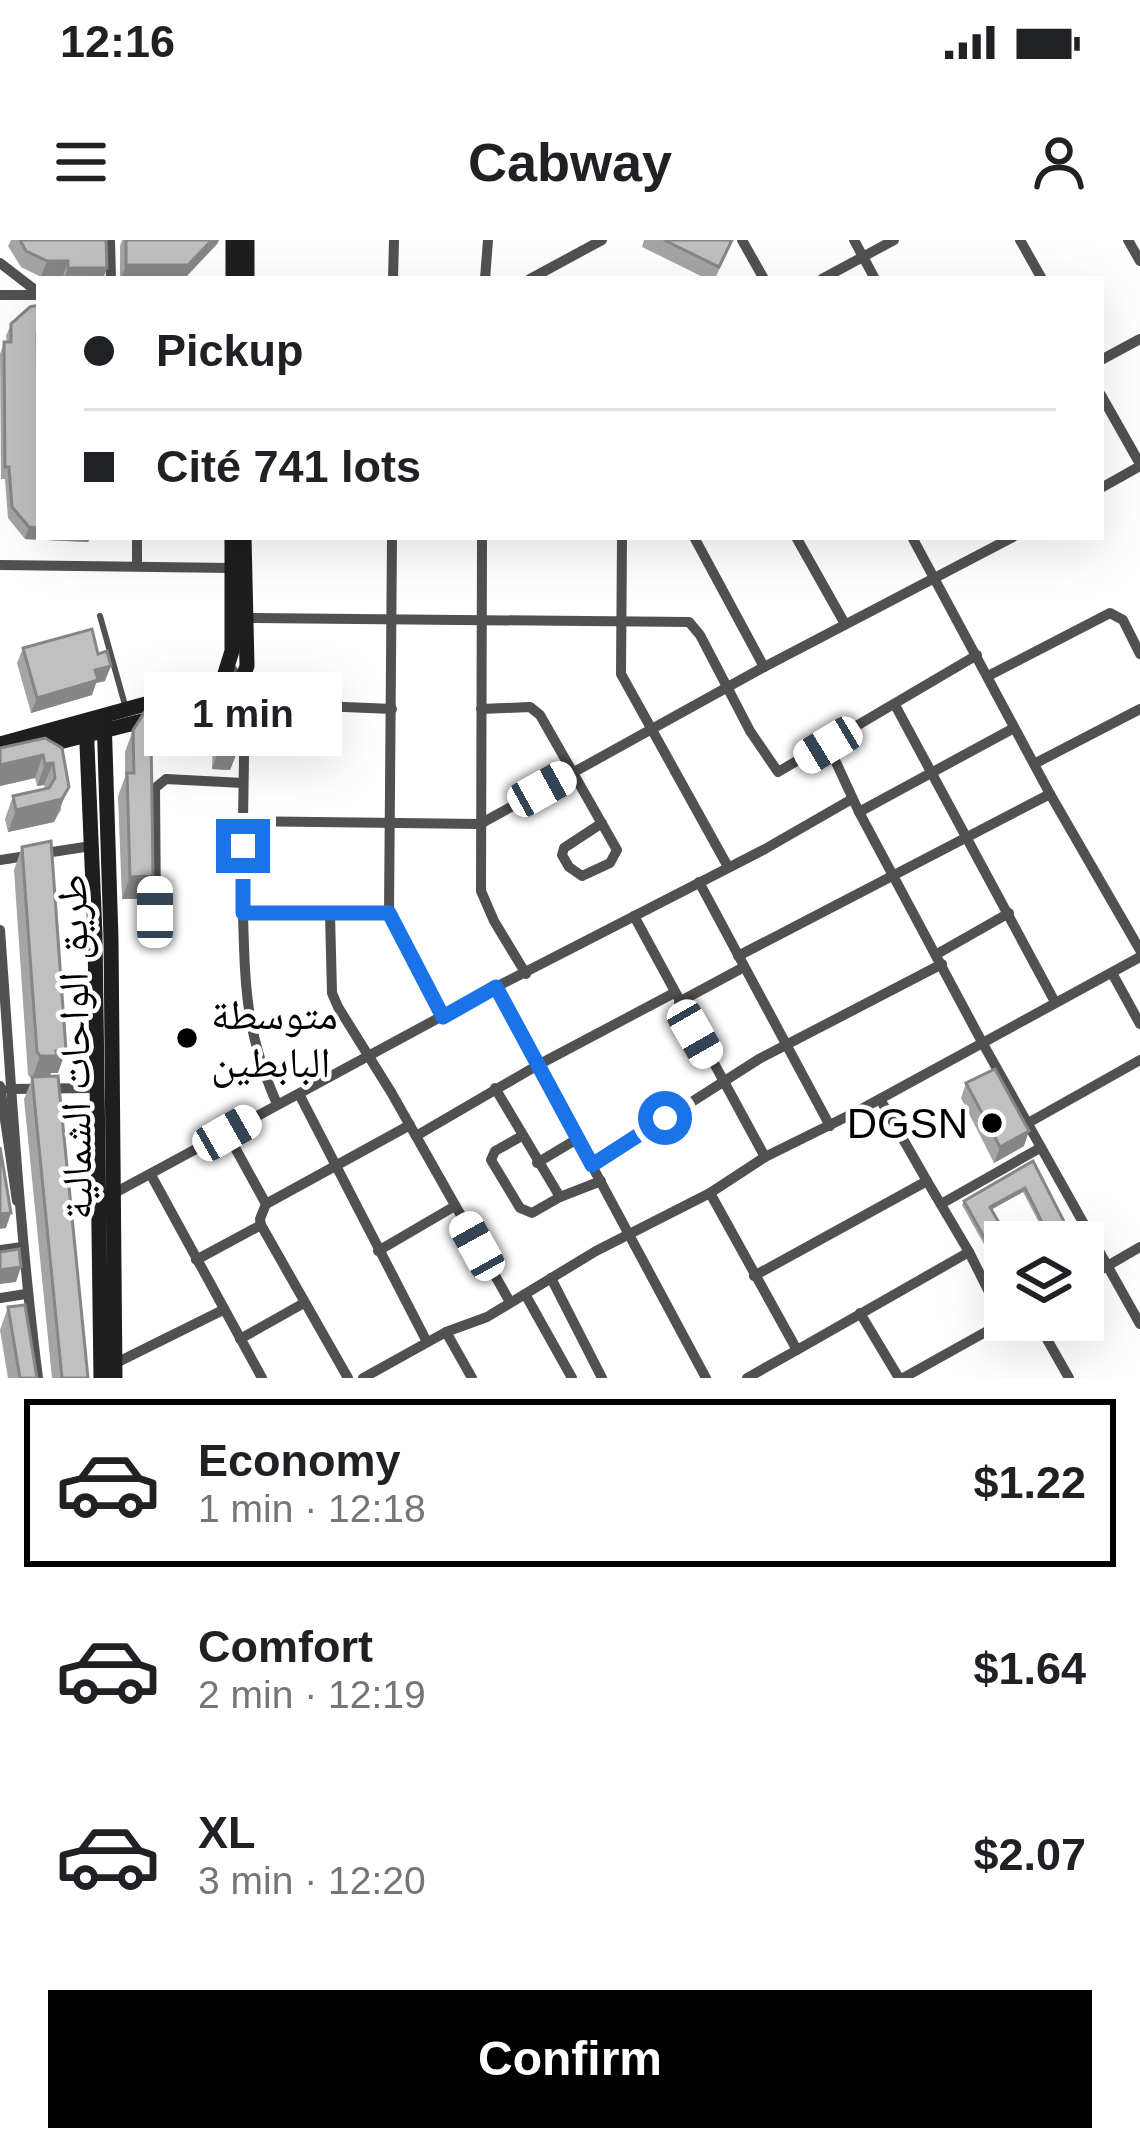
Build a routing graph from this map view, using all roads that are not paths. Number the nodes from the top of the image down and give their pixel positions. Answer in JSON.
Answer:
{"nodes":[{"id":1,"x":110,"y":240,"type":"edge"},
{"id":2,"x":232,"y":240,"type":"edge"},
{"id":3,"x":247,"y":240,"type":"edge"},
{"id":4,"x":394,"y":240,"type":"edge"},
{"id":5,"x":488,"y":240,"type":"edge"},
{"id":6,"x":602,"y":240,"type":"edge"},
{"id":7,"x":742,"y":240,"type":"edge"},
{"id":8,"x":854,"y":240,"type":"edge"},
{"id":9,"x":894,"y":240,"type":"edge"},
{"id":10,"x":1020,"y":240,"type":"edge"},
{"id":11,"x":1128,"y":240,"type":"edge"},
{"id":12,"x":863,"y":258,"type":"junction"},
{"id":13,"x":1140,"y":261,"type":"edge"},
{"id":14,"x":0,"y":263,"type":"edge"},
{"id":15,"x":111,"y":276,"type":"edge"},
{"id":16,"x":233,"y":276,"type":"edge"},
{"id":17,"x":247,"y":276,"type":"edge"},
{"id":18,"x":393,"y":276,"type":"edge"},
{"id":19,"x":485,"y":276,"type":"edge"},
{"id":20,"x":536,"y":276,"type":"edge"},
{"id":21,"x":762,"y":276,"type":"edge"},
{"id":22,"x":828,"y":276,"type":"edge"},
{"id":23,"x":873,"y":276,"type":"edge"},
{"id":24,"x":1040,"y":276,"type":"edge"},
{"id":25,"x":36,"y":292,"type":"edge"},
{"id":26,"x":36,"y":294,"type":"edge"},
{"id":27,"x":0,"y":295,"type":"edge"},
{"id":28,"x":1140,"y":339,"type":"edge"},
{"id":29,"x":1104,"y":358,"type":"edge"},
{"id":30,"x":1104,"y":400,"type":"edge"},
{"id":31,"x":1140,"y":465,"type":"edge"},
{"id":32,"x":1104,"y":486,"type":"edge"},
{"id":33,"x":137,"y":540,"type":"edge"},
{"id":34,"x":232,"y":540,"type":"edge"},
{"id":35,"x":244,"y":540,"type":"edge"},
{"id":36,"x":392,"y":540,"type":"edge"},
{"id":37,"x":482,"y":540,"type":"edge"},
{"id":38,"x":622,"y":540,"type":"edge"},
{"id":39,"x":696,"y":540,"type":"edge"},
{"id":40,"x":798,"y":540,"type":"edge"},
{"id":41,"x":914,"y":540,"type":"edge"},
{"id":42,"x":1007,"y":540,"type":"edge"},
{"id":43,"x":0,"y":565,"type":"edge"},
{"id":44,"x":137,"y":566,"type":"junction"},
{"id":45,"x":232,"y":568,"type":"junction"},
{"id":46,"x":934,"y":577,"type":"junction"},
{"id":47,"x":100,"y":616,"type":"dead end"},
{"id":48,"x":246,"y":618,"type":"junction"},
{"id":49,"x":393,"y":619,"type":"junction"},
{"id":50,"x":483,"y":621,"type":"junction"},
{"id":51,"x":621,"y":621,"type":"junction"},
{"id":52,"x":845,"y":624,"type":"junction"},
{"id":53,"x":1140,"y":655,"type":"edge"},
{"id":54,"x":977,"y":656,"type":"junction"},
{"id":55,"x":230,"y":667,"type":"junction"},
{"id":56,"x":764,"y":667,"type":"junction"},
{"id":57,"x":988,"y":676,"type":"junction"},
{"id":58,"x":242,"y":682,"type":"junction"},
{"id":59,"x":728,"y":687,"type":"junction"},
{"id":60,"x":896,"y":705,"type":"junction"},
{"id":61,"x":481,"y":709,"type":"junction"},
{"id":62,"x":1140,"y":709,"type":"edge"},
{"id":63,"x":126,"y":710,"type":"junction"},
{"id":64,"x":392,"y":710,"type":"junction"},
{"id":65,"x":105,"y":723,"type":"junction"},
{"id":66,"x":87,"y":728,"type":"junction"},
{"id":67,"x":1014,"y":728,"type":"junction"},
{"id":68,"x":650,"y":730,"type":"junction"},
{"id":69,"x":309,"y":736,"type":"dead end"},
{"id":70,"x":0,"y":744,"type":"edge"},
{"id":71,"x":828,"y":745,"type":"junction"},
{"id":72,"x":0,"y":758,"type":"edge"},
{"id":73,"x":1034,"y":764,"type":"junction"},
{"id":74,"x":572,"y":772,"type":"junction"},
{"id":75,"x":932,"y":772,"type":"junction"},
{"id":76,"x":243,"y":783,"type":"junction"},
{"id":77,"x":1050,"y":794,"type":"junction"},
{"id":78,"x":852,"y":799,"type":"junction"},
{"id":79,"x":859,"y":812,"type":"junction"},
{"id":80,"x":242,"y":821,"type":"junction"},
{"id":81,"x":389,"y":824,"type":"junction"},
{"id":82,"x":480,"y":824,"type":"junction"},
{"id":83,"x":602,"y":824,"type":"junction"},
{"id":84,"x":968,"y":838,"type":"junction"},
{"id":85,"x":91,"y":846,"type":"junction"},
{"id":86,"x":0,"y":860,"type":"edge"},
{"id":87,"x":727,"y":866,"type":"junction"},
{"id":88,"x":894,"y":877,"type":"junction"},
{"id":89,"x":699,"y":882,"type":"junction"},
{"id":90,"x":155,"y":912,"type":"dead end"},
{"id":91,"x":243,"y":913,"type":"junction"},
{"id":92,"x":389,"y":913,"type":"junction"},
{"id":93,"x":1010,"y":913,"type":"junction"},
{"id":94,"x":330,"y":914,"type":"junction"},
{"id":95,"x":634,"y":916,"type":"junction"},
{"id":96,"x":0,"y":930,"type":"edge"},
{"id":97,"x":1140,"y":953,"type":"edge"},
{"id":98,"x":939,"y":959,"type":"junction"},
{"id":99,"x":741,"y":962,"type":"junction"},
{"id":100,"x":526,"y":974,"type":"junction"},
{"id":101,"x":1112,"y":974,"type":"junction"},
{"id":102,"x":496,"y":987,"type":"junction"},
{"id":103,"x":676,"y":997,"type":"junction"},
{"id":104,"x":1055,"y":1002,"type":"junction"},
{"id":105,"x":443,"y":1017,"type":"junction"},
{"id":106,"x":1140,"y":1024,"type":"edge"},
{"id":107,"x":982,"y":1042,"type":"junction"},
{"id":108,"x":787,"y":1044,"type":"junction"},
{"id":109,"x":366,"y":1057,"type":"junction"},
{"id":110,"x":1140,"y":1060,"type":"edge"},
{"id":111,"x":538,"y":1065,"type":"junction"},
{"id":112,"x":722,"y":1081,"type":"junction"},
{"id":113,"x":4,"y":1088,"type":"edge"},
{"id":114,"x":94,"y":1088,"type":"junction"},
{"id":115,"x":495,"y":1088,"type":"junction"},
{"id":116,"x":298,"y":1094,"type":"junction"},
{"id":117,"x":880,"y":1099,"type":"junction"},
{"id":118,"x":277,"y":1105,"type":"junction"},
{"id":119,"x":1028,"y":1124,"type":"junction"},
{"id":120,"x":830,"y":1126,"type":"junction"},
{"id":121,"x":413,"y":1130,"type":"junction"},
{"id":122,"x":227,"y":1133,"type":"junction"},
{"id":123,"x":522,"y":1136,"type":"junction"},
{"id":124,"x":577,"y":1139,"type":"junction"},
{"id":125,"x":1040,"y":1148,"type":"junction"},
{"id":126,"x":766,"y":1156,"type":"junction"},
{"id":127,"x":537,"y":1162,"type":"junction"},
{"id":128,"x":335,"y":1165,"type":"junction"},
{"id":129,"x":592,"y":1165,"type":"junction"},
{"id":130,"x":151,"y":1175,"type":"junction"},
{"id":131,"x":601,"y":1181,"type":"junction"},
{"id":132,"x":927,"y":1181,"type":"junction"},
{"id":133,"x":710,"y":1192,"type":"junction"},
{"id":134,"x":112,"y":1195,"type":"junction"},
{"id":135,"x":560,"y":1197,"type":"junction"},
{"id":136,"x":95,"y":1202,"type":"junction"},
{"id":137,"x":266,"y":1204,"type":"junction"},
{"id":138,"x":941,"y":1204,"type":"junction"},
{"id":139,"x":455,"y":1206,"type":"junction"},
{"id":140,"x":262,"y":1225,"type":"junction"},
{"id":141,"x":630,"y":1234,"type":"junction"},
{"id":142,"x":1140,"y":1246,"type":"edge"},
{"id":143,"x":22,"y":1247,"type":"junction"},
{"id":144,"x":0,"y":1250,"type":"edge"},
{"id":145,"x":378,"y":1251,"type":"junction"},
{"id":146,"x":969,"y":1252,"type":"junction"},
{"id":147,"x":196,"y":1260,"type":"junction"},
{"id":148,"x":1106,"y":1266,"type":"junction"},
{"id":149,"x":754,"y":1276,"type":"junction"},
{"id":150,"x":551,"y":1278,"type":"junction"},
{"id":151,"x":984,"y":1280,"type":"edge"},
{"id":152,"x":26,"y":1294,"type":"junction"},
{"id":153,"x":525,"y":1294,"type":"junction"},
{"id":154,"x":0,"y":1298,"type":"edge"},
{"id":155,"x":510,"y":1302,"type":"junction"},
{"id":156,"x":304,"y":1303,"type":"junction"},
{"id":157,"x":224,"y":1310,"type":"junction"},
{"id":158,"x":860,"y":1312,"type":"junction"},
{"id":159,"x":1140,"y":1324,"type":"edge"},
{"id":160,"x":446,"y":1332,"type":"junction"},
{"id":161,"x":984,"y":1333,"type":"edge"},
{"id":162,"x":239,"y":1339,"type":"junction"},
{"id":163,"x":1048,"y":1341,"type":"edge"},
{"id":164,"x":427,"y":1342,"type":"junction"},
{"id":165,"x":796,"y":1351,"type":"junction"},
{"id":166,"x":114,"y":1371,"type":"edge"},
{"id":167,"x":38,"y":1378,"type":"edge"},
{"id":168,"x":100,"y":1378,"type":"edge"},
{"id":169,"x":262,"y":1378,"type":"edge"},
{"id":170,"x":348,"y":1378,"type":"edge"},
{"id":171,"x":362,"y":1378,"type":"edge"},
{"id":172,"x":472,"y":1378,"type":"edge"},
{"id":173,"x":572,"y":1378,"type":"edge"},
{"id":174,"x":602,"y":1378,"type":"edge"},
{"id":175,"x":706,"y":1378,"type":"edge"},
{"id":176,"x":748,"y":1378,"type":"edge"},
{"id":177,"x":901,"y":1378,"type":"edge"},
{"id":178,"x":1069,"y":1378,"type":"edge"}],
"edges":[{"from":1,"to":15,"type":"street"},
{"from":2,"to":16,"type":"main road"},
{"from":3,"to":17,"type":"main road"},
{"from":4,"to":18,"type":"street"},
{"from":5,"to":19,"type":"street"},
{"from":6,"to":20,"type":"street"},
{"from":7,"to":21,"type":"street"},
{"from":8,"to":12,"type":"street"},
{"from":9,"to":12,"type":"street"},
{"from":10,"to":24,"type":"street"},
{"from":11,"to":13,"type":"street"},
{"from":12,"to":22,"type":"street"},
{"from":12,"to":23,"type":"street"},
{"from":14,"to":25,"type":"street"},
{"from":26,"to":27,"type":"street"},
{"from":28,"to":29,"type":"street"},
{"from":30,"to":31,"type":"street"},
{"from":31,"to":32,"type":"street"},
{"from":33,"to":44,"type":"street"},
{"from":34,"to":45,"type":"main road"},
{"from":35,"to":48,"type":"main road"},
{"from":36,"to":49,"type":"street"},
{"from":37,"to":50,"type":"street"},
{"from":38,"to":51,"type":"street"},
{"from":39,"to":56,"type":"street"},
{"from":40,"to":52,"type":"street"},
{"from":41,"to":46,"type":"street"},
{"from":42,"to":46,"type":"street"},
{"from":43,"to":44,"type":"street"},
{"from":44,"to":45,"type":"street"},
{"from":45,"to":55,"type":"main road"},
{"from":46,"to":52,"type":"street"},
{"from":46,"to":54,"type":"street"},
{"from":47,"to":63,"type":"lane"},
{"from":48,"to":49,"type":"street"},
{"from":48,"to":58,"type":"main road"},
{"from":49,"to":50,"type":"street"},
{"from":49,"to":64,"type":"street"},
{"from":50,"to":51,"type":"street"},
{"from":50,"to":61,"type":"street"},
{"from":51,"to":59,"type":"street"},
{"from":51,"to":68,"type":"street"},
{"from":52,"to":56,"type":"street"},
{"from":53,"to":57,"type":"street"},
{"from":54,"to":57,"type":"street"},
{"from":54,"to":60,"type":"street"},
{"from":55,"to":58,"type":"street"},
{"from":55,"to":63,"type":"main road"},
{"from":56,"to":59,"type":"street"},
{"from":57,"to":67,"type":"street"},
{"from":58,"to":65,"type":"main road"},
{"from":58,"to":76,"type":"street"},
{"from":59,"to":68,"type":"street"},
{"from":59,"to":71,"type":"street"},
{"from":60,"to":71,"type":"street"},
{"from":60,"to":75,"type":"street"},
{"from":61,"to":74,"type":"street"},
{"from":61,"to":82,"type":"street"},
{"from":62,"to":73,"type":"street"},
{"from":63,"to":65,"type":"main road"},
{"from":64,"to":69,"type":"street"},
{"from":64,"to":81,"type":"street"},
{"from":65,"to":66,"type":"main road"},
{"from":65,"to":134,"type":"main road","name":"طريق الواحات الشمالية"},
{"from":66,"to":70,"type":"main road"},
{"from":66,"to":72,"type":"main road"},
{"from":66,"to":85,"type":"main road","name":"طريق الواحات الشمالية"},
{"from":67,"to":73,"type":"street"},
{"from":67,"to":75,"type":"street"},
{"from":68,"to":74,"type":"street"},
{"from":68,"to":87,"type":"street"},
{"from":71,"to":78,"type":"street"},
{"from":73,"to":77,"type":"street"},
{"from":74,"to":82,"type":"street"},
{"from":74,"to":83,"type":"street"},
{"from":75,"to":79,"type":"street"},
{"from":75,"to":84,"type":"street"},
{"from":76,"to":80,"type":"street"},
{"from":76,"to":90,"type":"street"},
{"from":77,"to":84,"type":"street"},
{"from":77,"to":97,"type":"street"},
{"from":78,"to":79,"type":"street"},
{"from":78,"to":87,"type":"street"},
{"from":79,"to":88,"type":"street"},
{"from":80,"to":81,"type":"street"},
{"from":80,"to":91,"type":"street"},
{"from":81,"to":82,"type":"street"},
{"from":81,"to":92,"type":"street"},
{"from":82,"to":100,"type":"street"},
{"from":83,"to":83,"type":"street"},
{"from":84,"to":88,"type":"street"},
{"from":84,"to":93,"type":"street"},
{"from":85,"to":86,"type":"street"},
{"from":85,"to":114,"type":"main road","name":"طريق الواحات الشمالية"},
{"from":87,"to":89,"type":"street"},
{"from":88,"to":98,"type":"street"},
{"from":88,"to":99,"type":"street"},
{"from":89,"to":95,"type":"street"},
{"from":89,"to":99,"type":"street"},
{"from":91,"to":94,"type":"street"},
{"from":91,"to":118,"type":"street"},
{"from":92,"to":94,"type":"street"},
{"from":92,"to":105,"type":"street"},
{"from":93,"to":98,"type":"street"},
{"from":93,"to":104,"type":"street"},
{"from":94,"to":109,"type":"street"},
{"from":95,"to":100,"type":"street"},
{"from":95,"to":103,"type":"street"},
{"from":96,"to":113,"type":"street"},
{"from":97,"to":101,"type":"street"},
{"from":98,"to":107,"type":"street"},
{"from":98,"to":108,"type":"street"},
{"from":99,"to":103,"type":"street"},
{"from":99,"to":108,"type":"street"},
{"from":100,"to":102,"type":"street"},
{"from":101,"to":104,"type":"street"},
{"from":101,"to":106,"type":"street"},
{"from":102,"to":105,"type":"street"},
{"from":102,"to":111,"type":"street"},
{"from":103,"to":111,"type":"street"},
{"from":103,"to":112,"type":"street"},
{"from":104,"to":107,"type":"street"},
{"from":105,"to":109,"type":"street"},
{"from":107,"to":117,"type":"street"},
{"from":107,"to":119,"type":"street"},
{"from":108,"to":112,"type":"street"},
{"from":108,"to":120,"type":"street"},
{"from":109,"to":116,"type":"street"},
{"from":109,"to":121,"type":"street"},
{"from":110,"to":119,"type":"street"},
{"from":111,"to":115,"type":"street"},
{"from":111,"to":124,"type":"street"},
{"from":112,"to":126,"type":"street"},
{"from":112,"to":129,"type":"street"},
{"from":113,"to":114,"type":"street"},
{"from":113,"to":143,"type":"street"},
{"from":114,"to":136,"type":"main road","name":"طريق الواحات الشمالية"},
{"from":115,"to":121,"type":"street"},
{"from":115,"to":123,"type":"street"},
{"from":116,"to":118,"type":"street"},
{"from":116,"to":128,"type":"street"},
{"from":117,"to":120,"type":"street"},
{"from":117,"to":132,"type":"street"},
{"from":118,"to":122,"type":"street"},
{"from":119,"to":125,"type":"street"},
{"from":120,"to":126,"type":"street"},
{"from":121,"to":128,"type":"street"},
{"from":121,"to":139,"type":"street"},
{"from":122,"to":130,"type":"street"},
{"from":122,"to":137,"type":"street"},
{"from":123,"to":127,"type":"street"},
{"from":123,"to":135,"type":"street"},
{"from":124,"to":127,"type":"street"},
{"from":124,"to":129,"type":"street"},
{"from":125,"to":138,"type":"street"},
{"from":125,"to":148,"type":"street"},
{"from":126,"to":133,"type":"street"},
{"from":127,"to":135,"type":"street"},
{"from":128,"to":137,"type":"street"},
{"from":128,"to":145,"type":"street"},
{"from":129,"to":131,"type":"street"},
{"from":130,"to":134,"type":"street"},
{"from":130,"to":147,"type":"street"},
{"from":131,"to":135,"type":"street"},
{"from":131,"to":141,"type":"street"},
{"from":132,"to":138,"type":"street"},
{"from":132,"to":149,"type":"street"},
{"from":133,"to":141,"type":"street"},
{"from":133,"to":149,"type":"street"},
{"from":134,"to":136,"type":"street"},
{"from":134,"to":166,"type":"main road","name":"طريق الواحات الشمالية"},
{"from":136,"to":168,"type":"main road","name":"طريق الواحات الشمالية"},
{"from":137,"to":140,"type":"street"},
{"from":138,"to":146,"type":"street"},
{"from":139,"to":145,"type":"street"},
{"from":139,"to":155,"type":"street"},
{"from":140,"to":147,"type":"street"},
{"from":140,"to":156,"type":"street"},
{"from":141,"to":150,"type":"street"},
{"from":141,"to":175,"type":"street"},
{"from":142,"to":148,"type":"street"},
{"from":143,"to":144,"type":"street"},
{"from":143,"to":152,"type":"street"},
{"from":145,"to":164,"type":"street"},
{"from":146,"to":151,"type":"street"},
{"from":146,"to":158,"type":"street"},
{"from":147,"to":157,"type":"street"},
{"from":148,"to":159,"type":"street"},
{"from":149,"to":165,"type":"street"},
{"from":150,"to":153,"type":"street"},
{"from":150,"to":174,"type":"street"},
{"from":152,"to":154,"type":"street"},
{"from":152,"to":167,"type":"street"},
{"from":153,"to":155,"type":"street"},
{"from":153,"to":173,"type":"street"},
{"from":155,"to":160,"type":"street"},
{"from":156,"to":162,"type":"street"},
{"from":156,"to":170,"type":"street"},
{"from":157,"to":162,"type":"street"},
{"from":157,"to":166,"type":"street"},
{"from":158,"to":165,"type":"street"},
{"from":158,"to":177,"type":"street"},
{"from":160,"to":164,"type":"street"},
{"from":160,"to":172,"type":"street"},
{"from":161,"to":177,"type":"street"},
{"from":162,"to":169,"type":"street"},
{"from":163,"to":178,"type":"street"},
{"from":164,"to":171,"type":"street"},
{"from":165,"to":176,"type":"street"}]}
